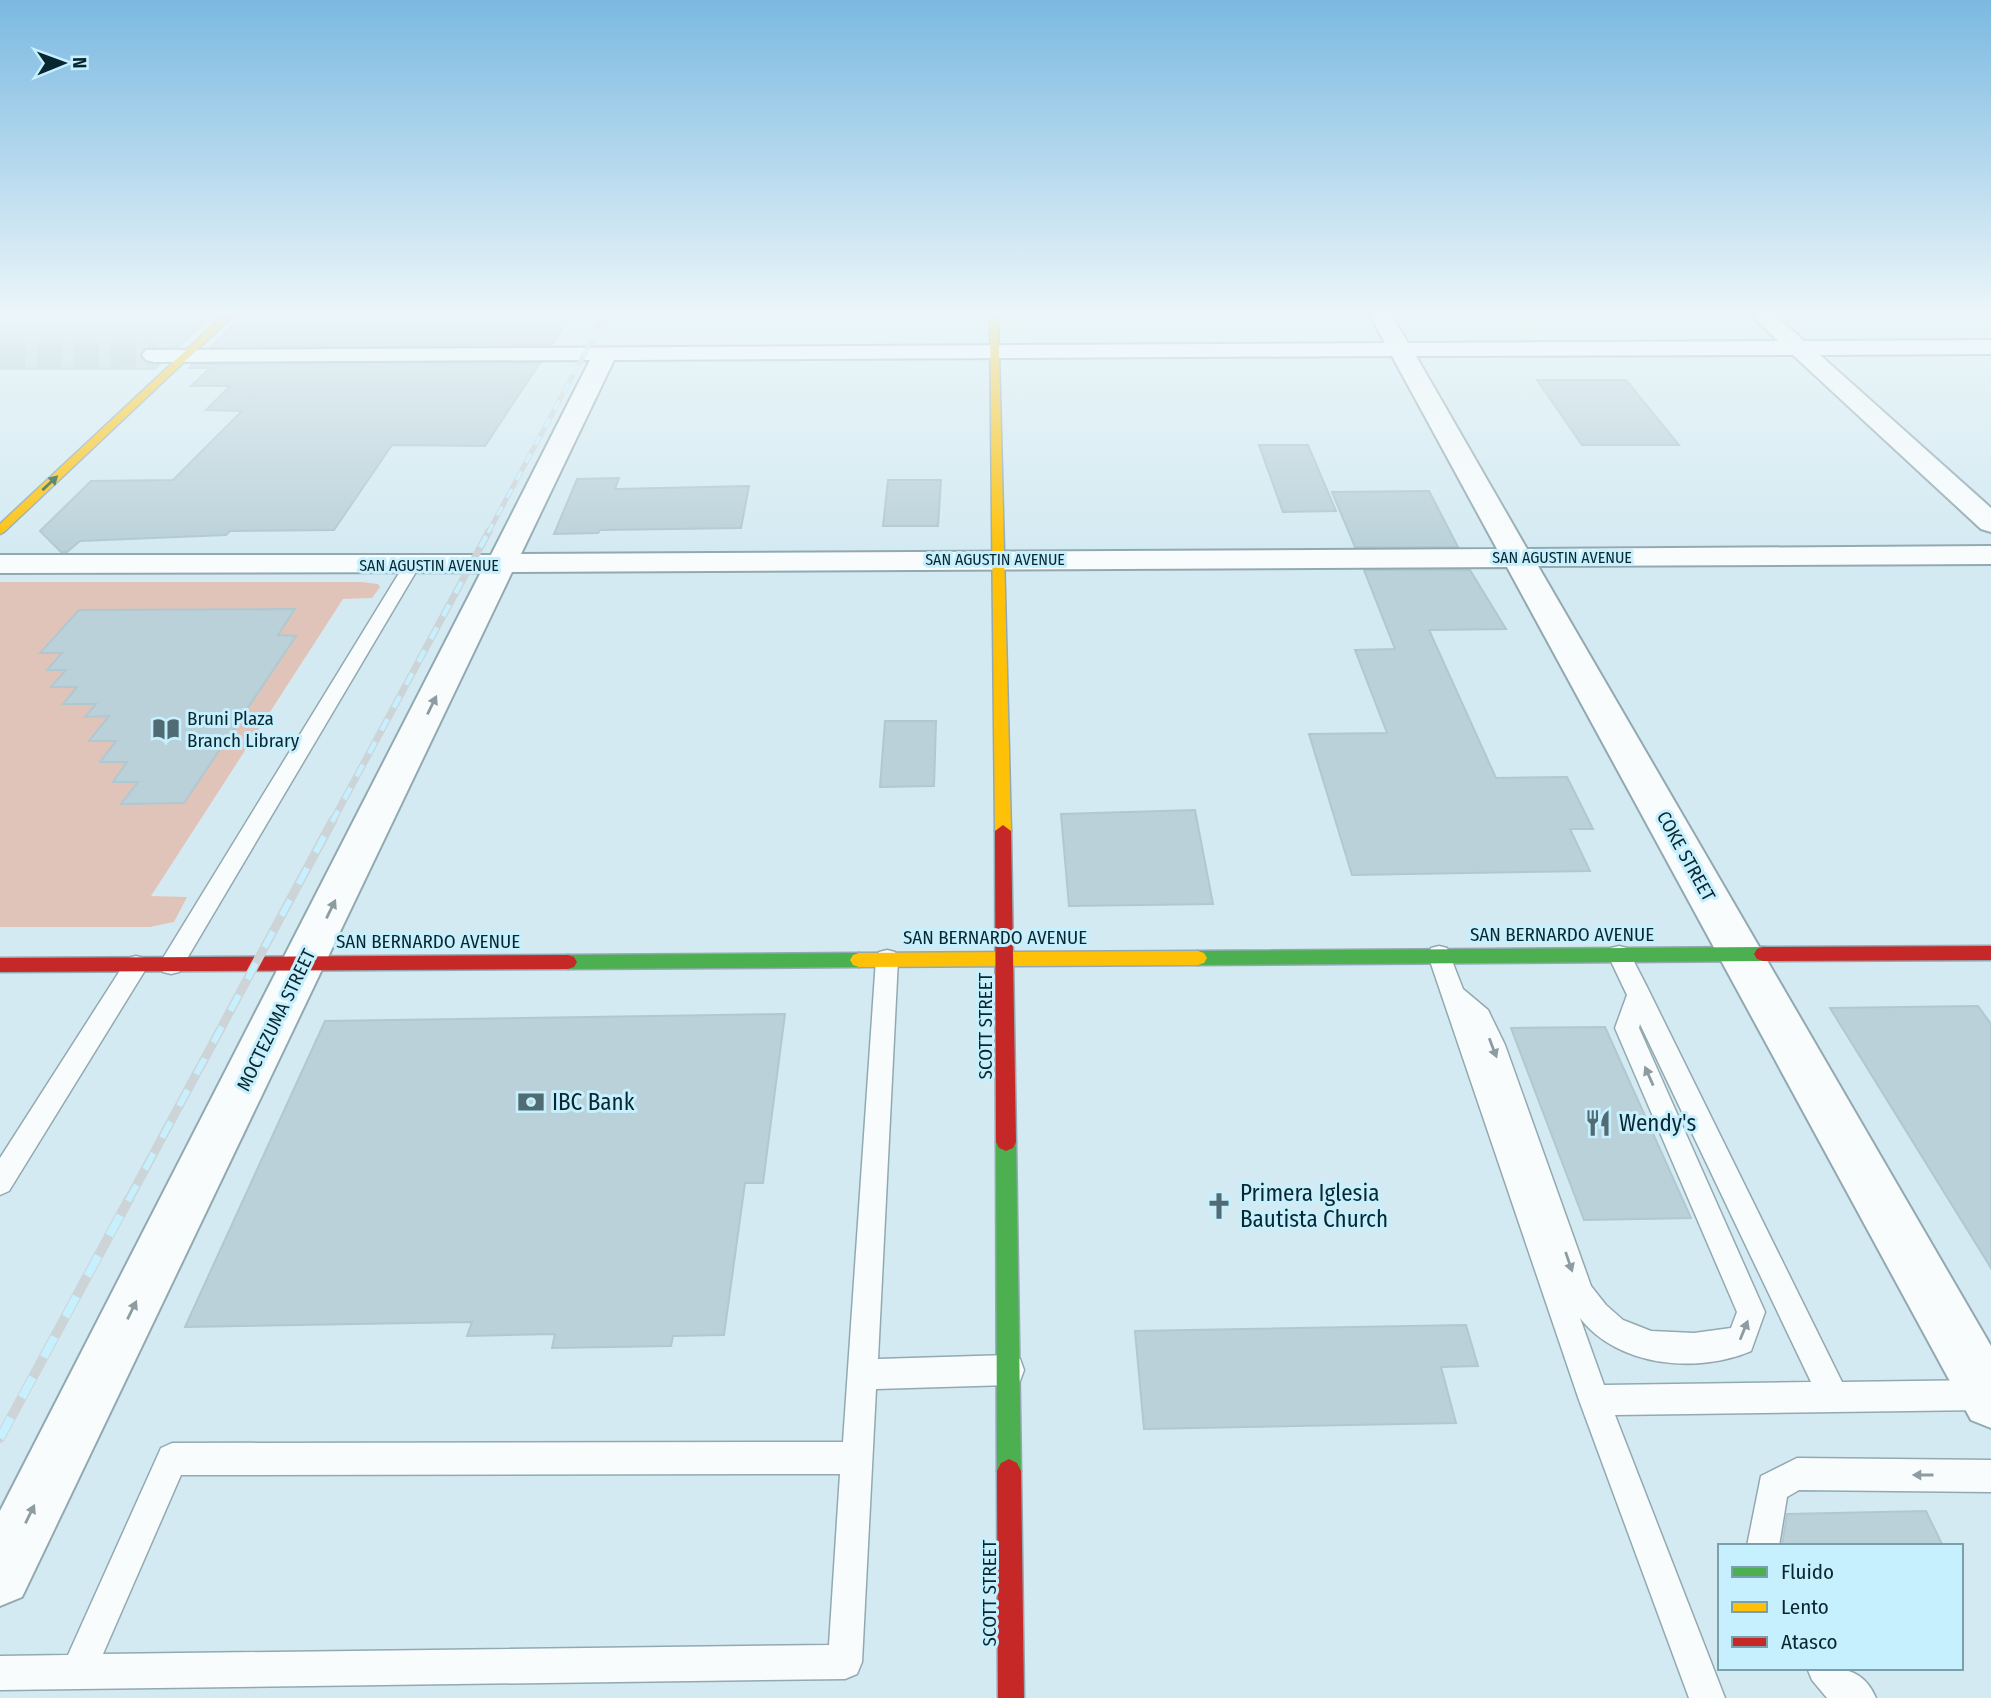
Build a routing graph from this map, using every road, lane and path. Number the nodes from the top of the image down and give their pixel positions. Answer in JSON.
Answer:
{"nodes":[{"id":1,"x":150,"y":391,"type":"edge"},
{"id":2,"x":587,"y":391,"type":"edge"},
{"id":3,"x":996,"y":391,"type":"edge"},
{"id":4,"x":1424,"y":391,"type":"edge"},
{"id":5,"x":1846,"y":391,"type":"edge"},
{"id":6,"x":1991,"y":523,"type":"edge"},
{"id":7,"x":0,"y":530,"type":"edge"},
{"id":8,"x":1991,"y":555,"type":"edge"},
{"id":9,"x":1517,"y":557,"type":"junction"},
{"id":10,"x":998,"y":559,"type":"junction"},
{"id":11,"x":0,"y":564,"type":"edge"},
{"id":12,"x":412,"y":565,"type":"junction"},
{"id":13,"x":502,"y":565,"type":"junction"},
{"id":14,"x":1991,"y":953,"type":"edge"},
{"id":15,"x":1741,"y":954,"type":"junction"},
{"id":16,"x":1439,"y":955,"type":"junction"},
{"id":17,"x":1619,"y":955,"type":"junction"},
{"id":18,"x":1005,"y":958,"type":"junction"},
{"id":19,"x":887,"y":959,"type":"junction"},
{"id":20,"x":304,"y":964,"type":"junction"},
{"id":21,"x":0,"y":965,"type":"edge"},
{"id":22,"x":136,"y":965,"type":"junction"},
{"id":23,"x":171,"y":965,"type":"junction"},
{"id":24,"x":1639,"y":994,"type":"junction"},
{"id":25,"x":1453,"y":995,"type":"junction"},
{"id":26,"x":0,"y":1182,"type":"edge"},
{"id":27,"x":1009,"y":1370,"type":"junction"},
{"id":28,"x":863,"y":1374,"type":"junction"},
{"id":29,"x":1833,"y":1396,"type":"junction"},
{"id":30,"x":1990,"y":1398,"type":"edge"},
{"id":31,"x":1594,"y":1400,"type":"junction"},
{"id":32,"x":857,"y":1458,"type":"junction"},
{"id":33,"x":1991,"y":1476,"type":"edge"},
{"id":34,"x":1763,"y":1544,"type":"edge"},
{"id":35,"x":0,"y":1575,"type":"edge"},
{"id":36,"x":1826,"y":1670,"type":"edge"},
{"id":37,"x":78,"y":1672,"type":"junction"},
{"id":38,"x":0,"y":1673,"type":"edge"},
{"id":39,"x":1011,"y":1698,"type":"edge"},
{"id":40,"x":1707,"y":1698,"type":"edge"},
{"id":41,"x":1858,"y":1698,"type":"edge"}],
"edges":[{"from":7,"to":1,"type":"main road","one_way":true},
{"from":2,"to":13,"type":"street","name":"MOCTEZUMA STREET"},
{"from":3,"to":10,"type":"main road","name":"SCOTT STREET"},
{"from":4,"to":9,"type":"street","name":"COKE STREET"},
{"from":5,"to":6,"type":"street"},
{"from":8,"to":9,"type":"street","name":"SAN AGUSTIN AVENUE"},
{"from":9,"to":10,"type":"street","name":"SAN AGUSTIN AVENUE"},
{"from":9,"to":15,"type":"street","name":"COKE STREET"},
{"from":10,"to":13,"type":"street","name":"SAN AGUSTIN AVENUE"},
{"from":10,"to":18,"type":"main road","name":"SCOTT STREET"},
{"from":11,"to":12,"type":"street","name":"SAN AGUSTIN AVENUE"},
{"from":12,"to":13,"type":"street","name":"SAN AGUSTIN AVENUE"},
{"from":12,"to":23,"type":"lane"},
{"from":20,"to":13,"type":"street","name":"MOCTEZUMA STREET","one_way":true},
{"from":14,"to":15,"type":"main road","name":"SAN BERNARDO AVENUE"},
{"from":15,"to":17,"type":"main road","name":"SAN BERNARDO AVENUE"},
{"from":15,"to":30,"type":"street","name":"COKE STREET"},
{"from":16,"to":17,"type":"main road","name":"SAN BERNARDO AVENUE"},
{"from":16,"to":18,"type":"main road","name":"SAN BERNARDO AVENUE"},
{"from":16,"to":25,"type":"lane"},
{"from":17,"to":24,"type":"lane"},
{"from":18,"to":19,"type":"main road","name":"SAN BERNARDO AVENUE"},
{"from":18,"to":27,"type":"main road","name":"SCOTT STREET"},
{"from":19,"to":20,"type":"main road","name":"SAN BERNARDO AVENUE"},
{"from":19,"to":28,"type":"lane"},
{"from":20,"to":23,"type":"main road","name":"SAN BERNARDO AVENUE"},
{"from":35,"to":20,"type":"street","name":"MOCTEZUMA STREET","one_way":true},
{"from":21,"to":22,"type":"main road","name":"SAN BERNARDO AVENUE"},
{"from":22,"to":23,"type":"main road","name":"SAN BERNARDO AVENUE"},
{"from":22,"to":26,"type":"lane"},
{"from":25,"to":24,"type":"lane","one_way":true},
{"from":24,"to":29,"type":"lane"},
{"from":25,"to":31,"type":"lane"},
{"from":27,"to":28,"type":"lane"},
{"from":27,"to":39,"type":"main road","name":"SCOTT STREET"},
{"from":28,"to":32,"type":"lane"},
{"from":29,"to":30,"type":"lane"},
{"from":29,"to":31,"type":"lane"},
{"from":31,"to":40,"type":"lane"},
{"from":32,"to":37,"type":"lane"},
{"from":32,"to":37,"type":"lane"},
{"from":33,"to":34,"type":"lane","one_way":true},
{"from":36,"to":41,"type":"lane"},
{"from":37,"to":38,"type":"lane"}]}
